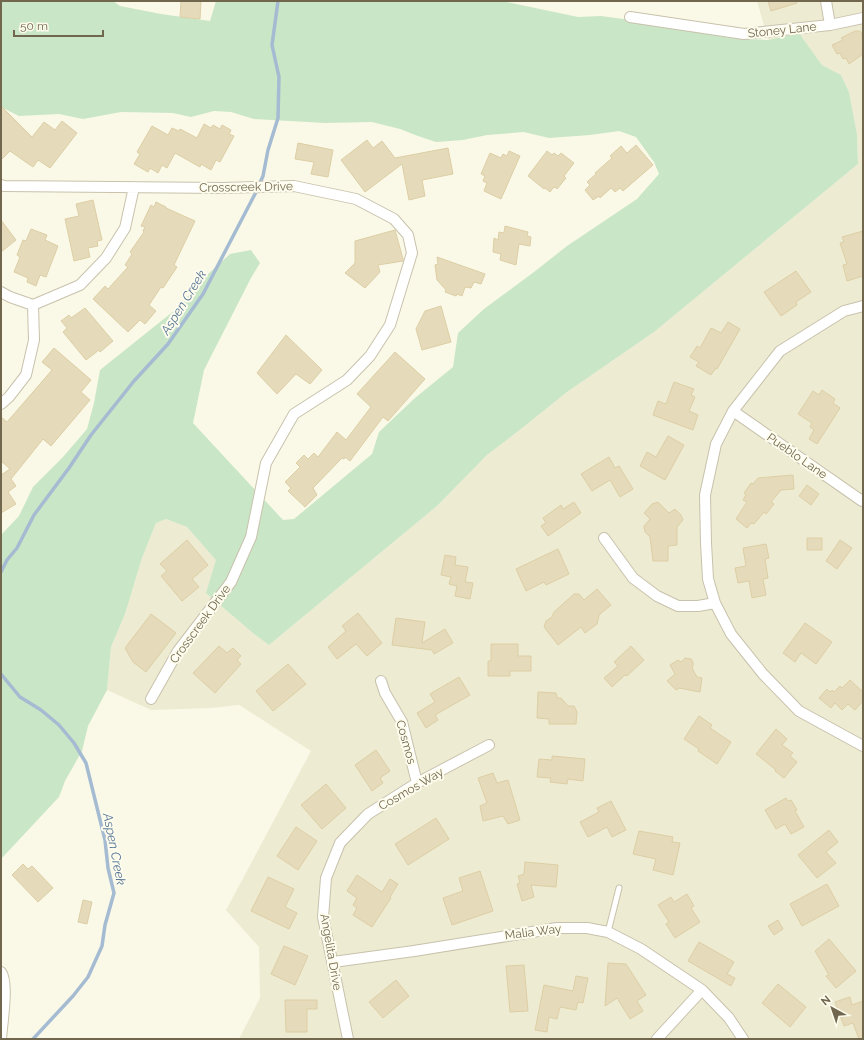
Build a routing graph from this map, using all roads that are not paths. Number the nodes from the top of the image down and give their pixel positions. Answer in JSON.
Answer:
{"nodes":[{"id":1,"x":826,"y":1,"type":"edge"},
{"id":2,"x":630,"y":17,"type":"dead end"},
{"id":3,"x":863,"y":18,"type":"edge"},
{"id":4,"x":830,"y":25,"type":"junction"},
{"id":5,"x":1,"y":184,"type":"edge"},
{"id":6,"x":134,"y":187,"type":"junction"},
{"id":7,"x":1,"y":292,"type":"edge"},
{"id":8,"x":33,"y":304,"type":"junction"},
{"id":9,"x":863,"y":306,"type":"edge"},
{"id":10,"x":1,"y":404,"type":"edge"},
{"id":11,"x":733,"y":411,"type":"junction"},
{"id":12,"x":862,"y":501,"type":"dead end"},
{"id":13,"x":604,"y":538,"type":"dead end"},
{"id":14,"x":715,"y":603,"type":"junction"},
{"id":15,"x":381,"y":681,"type":"dead end"},
{"id":16,"x":151,"y":699,"type":"dead end"},
{"id":17,"x":489,"y":745,"type":"dead end"},
{"id":18,"x":863,"y":746,"type":"edge"},
{"id":19,"x":417,"y":783,"type":"junction"},
{"id":20,"x":340,"y":843,"type":"joint"},
{"id":21,"x":619,"y":888,"type":"dead end"},
{"id":22,"x":608,"y":932,"type":"junction"},
{"id":23,"x":333,"y":962,"type":"junction"},
{"id":24,"x":1,"y":972,"type":"edge"},
{"id":25,"x":702,"y":990,"type":"junction"},
{"id":26,"x":1,"y":1039,"type":"edge"},
{"id":27,"x":348,"y":1039,"type":"edge"},
{"id":28,"x":657,"y":1039,"type":"edge"},
{"id":29,"x":744,"y":1039,"type":"edge"}],
"edges":[{"from":1,"to":4,"type":"street"},
{"from":2,"to":4,"type":"street","name":"Stoney Lane"},
{"from":3,"to":4,"type":"street","name":"Stoney Lane"},
{"from":5,"to":6,"type":"street","name":"Crosscreek Drive"},
{"from":6,"to":8,"type":"street"},
{"from":6,"to":16,"type":"street","name":"Crosscreek Drive"},
{"from":7,"to":8,"type":"street"},
{"from":8,"to":10,"type":"street"},
{"from":9,"to":11,"type":"street"},
{"from":11,"to":12,"type":"street","name":"Pueblo Lane"},
{"from":11,"to":14,"type":"street"},
{"from":13,"to":14,"type":"street"},
{"from":14,"to":18,"type":"street"},
{"from":15,"to":19,"type":"street","name":"Cosmos"},
{"from":17,"to":19,"type":"street","name":"Cosmos Way"},
{"from":19,"to":20,"type":"street","name":"Cosmos Way"},
{"from":20,"to":23,"type":"street","name":"Angelita Drive"},
{"from":21,"to":22,"type":"lane"},
{"from":22,"to":23,"type":"street","name":"Malia Way"},
{"from":22,"to":25,"type":"street","name":"Malia Way"},
{"from":23,"to":27,"type":"street","name":"Angelita Drive"},
{"from":24,"to":26,"type":"street"},
{"from":25,"to":28,"type":"street"},
{"from":25,"to":29,"type":"street","name":"Malia Way"}]}
